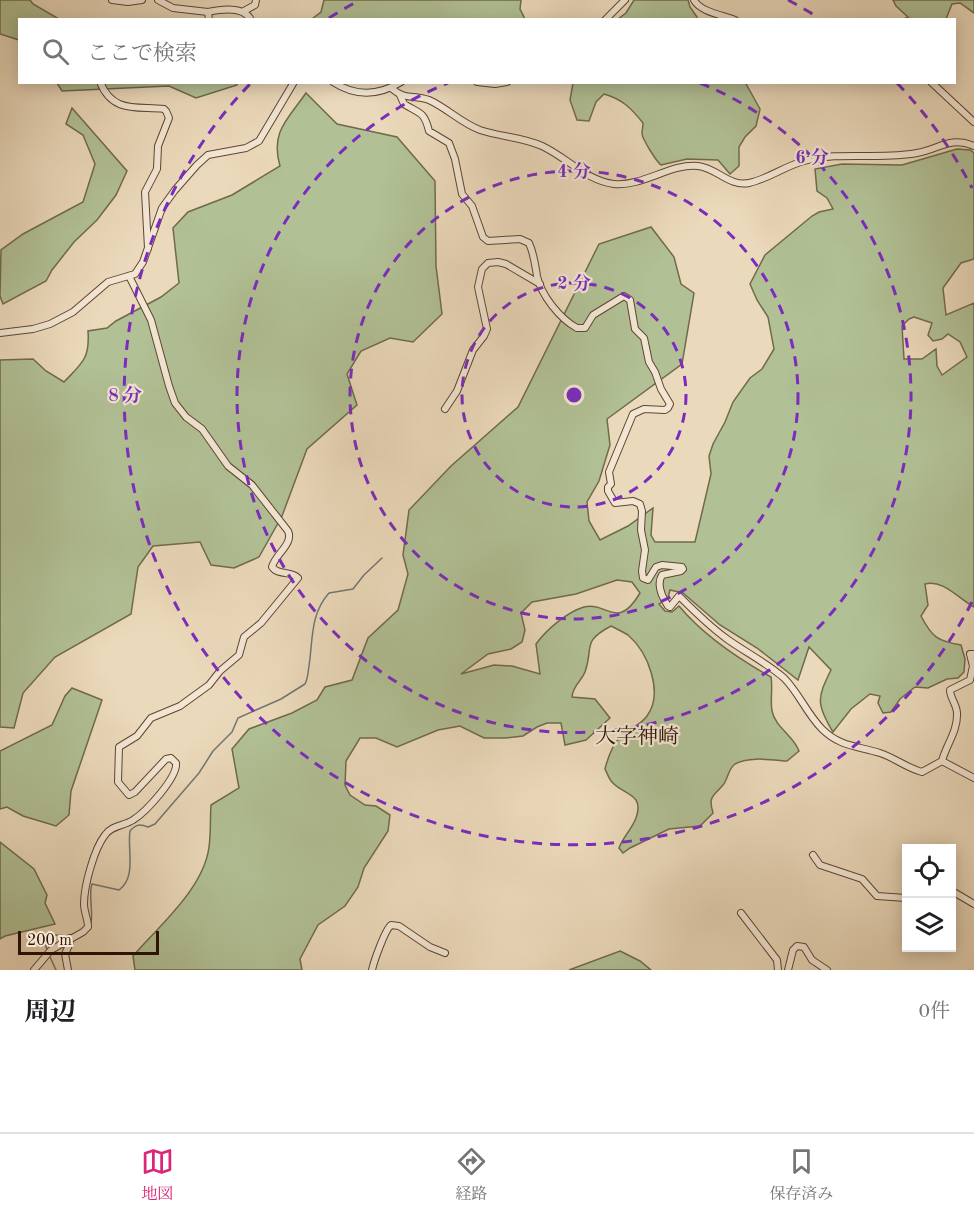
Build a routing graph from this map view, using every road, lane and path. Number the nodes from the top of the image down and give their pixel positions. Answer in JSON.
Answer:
{"nodes":[{"id":1,"x":112,"y":0,"type":"edge"},
{"id":2,"x":142,"y":0,"type":"edge"},
{"id":3,"x":158,"y":0,"type":"edge"},
{"id":4,"x":256,"y":0,"type":"edge"},
{"id":5,"x":625,"y":0,"type":"edge"},
{"id":6,"x":694,"y":0,"type":"edge"},
{"id":7,"x":208,"y":12,"type":"junction"},
{"id":8,"x":244,"y":12,"type":"junction"},
{"id":9,"x":209,"y":18,"type":"edge"},
{"id":10,"x":249,"y":18,"type":"edge"},
{"id":11,"x":607,"y":18,"type":"edge"},
{"id":12,"x":729,"y":18,"type":"edge"},
{"id":13,"x":101,"y":84,"type":"edge"},
{"id":14,"x":293,"y":84,"type":"edge"},
{"id":15,"x":398,"y":84,"type":"edge"},
{"id":16,"x":933,"y":84,"type":"edge"},
{"id":17,"x":346,"y":86,"type":"edge"},
{"id":18,"x":391,"y":88,"type":"junction"},
{"id":19,"x":400,"y":95,"type":"junction"},
{"id":20,"x":974,"y":122,"type":"edge"},
{"id":21,"x":974,"y":146,"type":"edge"},
{"id":22,"x":149,"y":249,"type":"junction"},
{"id":23,"x":129,"y":276,"type":"junction"},
{"id":24,"x":541,"y":285,"type":"junction"},
{"id":25,"x":0,"y":333,"type":"edge"},
{"id":26,"x":444,"y":409,"type":"dead end"},
{"id":27,"x":974,"y":654,"type":"edge"},
{"id":28,"x":942,"y":761,"type":"junction"},
{"id":29,"x":974,"y":778,"type":"edge"},
{"id":30,"x":813,"y":855,"type":"dead end"},
{"id":31,"x":956,"y":894,"type":"edge"},
{"id":32,"x":902,"y":898,"type":"edge"},
{"id":33,"x":974,"y":904,"type":"edge"},
{"id":34,"x":741,"y":913,"type":"dead end"},
{"id":35,"x":70,"y":938,"type":"junction"},
{"id":36,"x":445,"y":953,"type":"dead end"},
{"id":37,"x":34,"y":970,"type":"edge"},
{"id":38,"x":68,"y":970,"type":"edge"},
{"id":39,"x":372,"y":970,"type":"edge"},
{"id":40,"x":778,"y":970,"type":"edge"},
{"id":41,"x":788,"y":970,"type":"edge"},
{"id":42,"x":827,"y":970,"type":"edge"}],
"edges":[{"from":1,"to":2,"type":"street"},
{"from":3,"to":7,"type":"street"},
{"from":4,"to":8,"type":"street"},
{"from":5,"to":11,"type":"street"},
{"from":6,"to":12,"type":"street"},
{"from":7,"to":8,"type":"street"},
{"from":7,"to":9,"type":"street"},
{"from":8,"to":10,"type":"street"},
{"from":13,"to":22,"type":"street"},
{"from":14,"to":22,"type":"street"},
{"from":15,"to":18,"type":"street"},
{"from":16,"to":20,"type":"street"},
{"from":17,"to":18,"type":"street"},
{"from":18,"to":19,"type":"street"},
{"from":19,"to":21,"type":"street"},
{"from":19,"to":24,"type":"street"},
{"from":22,"to":23,"type":"street"},
{"from":23,"to":25,"type":"street"},
{"from":23,"to":35,"type":"street"},
{"from":24,"to":26,"type":"street"},
{"from":24,"to":28,"type":"street"},
{"from":27,"to":28,"type":"street"},
{"from":28,"to":29,"type":"street"},
{"from":30,"to":32,"type":"street"},
{"from":31,"to":33,"type":"street"},
{"from":34,"to":40,"type":"street"},
{"from":35,"to":37,"type":"street"},
{"from":35,"to":38,"type":"street"},
{"from":36,"to":39,"type":"street"},
{"from":41,"to":42,"type":"street"}]}
